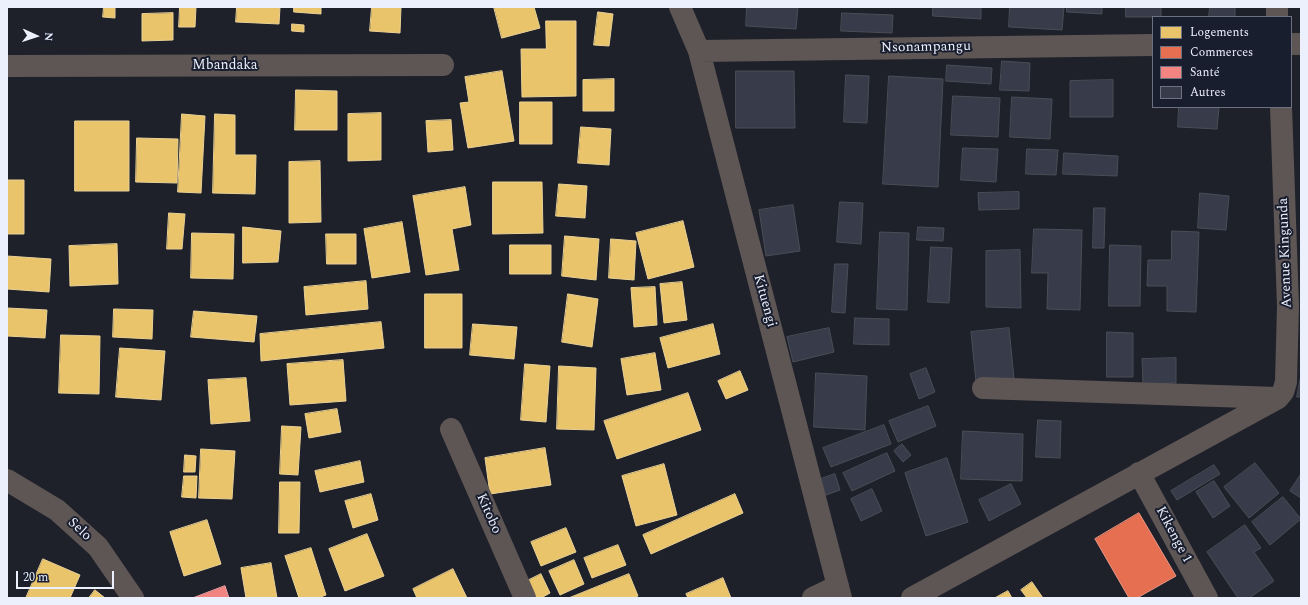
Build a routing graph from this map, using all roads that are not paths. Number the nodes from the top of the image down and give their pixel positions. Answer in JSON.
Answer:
{"nodes":[{"id":1,"x":680,"y":7,"type":"edge"},
{"id":2,"x":1152,"y":45,"type":"edge"},
{"id":3,"x":699,"y":51,"type":"junction"},
{"id":4,"x":443,"y":65,"type":"dead end"},
{"id":5,"x":7,"y":66,"type":"edge"},
{"id":6,"x":1281,"y":108,"type":"edge"},
{"id":7,"x":1294,"y":307,"type":"edge"},
{"id":8,"x":983,"y":388,"type":"dead end"},
{"id":9,"x":1278,"y":398,"type":"junction"},
{"id":10,"x":452,"y":429,"type":"dead end"},
{"id":11,"x":1139,"y":473,"type":"junction"},
{"id":12,"x":7,"y":480,"type":"edge"},
{"id":13,"x":840,"y":592,"type":"edge"},
{"id":14,"x":133,"y":598,"type":"edge"},
{"id":15,"x":525,"y":598,"type":"edge"},
{"id":16,"x":813,"y":598,"type":"edge"},
{"id":17,"x":912,"y":598,"type":"edge"},
{"id":18,"x":1207,"y":598,"type":"edge"}],
"edges":[{"from":1,"to":3,"type":"street","name":"Kituengi"},
{"from":2,"to":3,"type":"street","name":"Nsonampangu"},
{"from":3,"to":13,"type":"street","name":"Kituengi"},
{"from":4,"to":5,"type":"street","name":"Mbandaka"},
{"from":6,"to":7,"type":"street","name":"Avenue Kingunda"},
{"from":7,"to":9,"type":"street","name":"Avenue Kingunda"},
{"from":8,"to":9,"type":"street"},
{"from":9,"to":11,"type":"street"},
{"from":10,"to":15,"type":"street","name":"Kitobo"},
{"from":11,"to":17,"type":"street"},
{"from":11,"to":18,"type":"street","name":"Kikenge 1"},
{"from":12,"to":14,"type":"street","name":"Selo"},
{"from":13,"to":16,"type":"street"}]}
